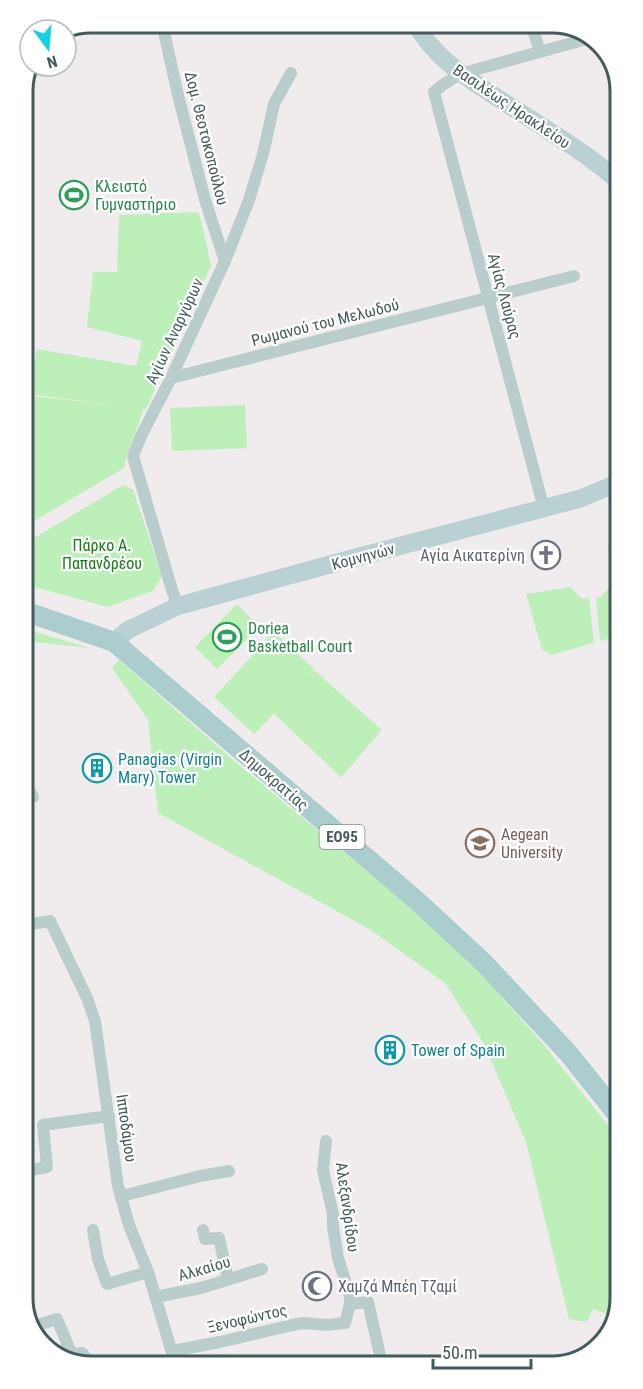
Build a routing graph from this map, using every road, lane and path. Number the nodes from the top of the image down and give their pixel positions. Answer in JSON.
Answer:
{"nodes":[{"id":1,"x":164,"y":33,"type":"edge"},
{"id":2,"x":421,"y":33,"type":"edge"},
{"id":3,"x":534,"y":33,"type":"edge"},
{"id":4,"x":581,"y":41,"type":"edge"},
{"id":5,"x":540,"y":52,"type":"junction"},
{"id":6,"x":291,"y":72,"type":"dead end"},
{"id":7,"x":460,"y":74,"type":"junction"},
{"id":8,"x":610,"y":175,"type":"edge"},
{"id":9,"x":224,"y":258,"type":"junction"},
{"id":10,"x":574,"y":276,"type":"dead end"},
{"id":11,"x":488,"y":298,"type":"junction"},
{"id":12,"x":171,"y":378,"type":"junction"},
{"id":13,"x":610,"y":486,"type":"edge"},
{"id":14,"x":544,"y":509,"type":"junction"},
{"id":15,"x":178,"y":606,"type":"junction"},
{"id":16,"x":33,"y":613,"type":"edge"},
{"id":17,"x":114,"y":642,"type":"junction"},
{"id":18,"x":33,"y":924,"type":"edge"},
{"id":19,"x":610,"y":1105,"type":"edge"},
{"id":20,"x":109,"y":1116,"type":"junction"},
{"id":21,"x":326,"y":1141,"type":"dead end"},
{"id":22,"x":33,"y":1170,"type":"edge"},
{"id":23,"x":229,"y":1171,"type":"dead end"},
{"id":24,"x":122,"y":1196,"type":"junction"},
{"id":25,"x":93,"y":1230,"type":"dead end"},
{"id":26,"x":203,"y":1230,"type":"dead end"},
{"id":27,"x":262,"y":1269,"type":"dead end"},
{"id":28,"x":148,"y":1272,"type":"junction"},
{"id":29,"x":228,"y":1279,"type":"junction"},
{"id":30,"x":155,"y":1297,"type":"junction"},
{"id":31,"x":350,"y":1304,"type":"junction"},
{"id":32,"x":39,"y":1324,"type":"edge"},
{"id":33,"x":71,"y":1352,"type":"joint"},
{"id":34,"x":84,"y":1356,"type":"edge"},
{"id":35,"x":173,"y":1356,"type":"edge"},
{"id":36,"x":180,"y":1356,"type":"edge"},
{"id":37,"x":380,"y":1356,"type":"edge"}],
"edges":[{"from":1,"to":9,"type":"street","name":"Δομ. Θεοτοκοπούλου"},
{"from":2,"to":7,"type":"street","name":"Βασιλέως Ηρακλείου"},
{"from":3,"to":5,"type":"street"},
{"from":4,"to":5,"type":"street"},
{"from":5,"to":7,"type":"street"},
{"from":6,"to":9,"type":"street","name":"Αγίων Αναργύρων"},
{"from":7,"to":8,"type":"street","name":"Βασιλέως Ηρακλείου"},
{"from":7,"to":11,"type":"street","name":"Αγίας Λαύρας"},
{"from":9,"to":12,"type":"street","name":"Αγίων Αναργύρων"},
{"from":10,"to":11,"type":"street","name":"Ρωμανού του Μελωδού"},
{"from":11,"to":12,"type":"street","name":"Ρωμανού του Μελωδού"},
{"from":11,"to":14,"type":"street","name":"Αγίας Λαύρας"},
{"from":12,"to":15,"type":"street","name":"Αγίων Αναργύρων"},
{"from":13,"to":14,"type":"street","name":"Κομνηνών"},
{"from":14,"to":15,"type":"street","name":"Κομνηνών"},
{"from":15,"to":17,"type":"street","name":"Κομνηνών"},
{"from":16,"to":17,"type":"main road","name":"Δημοκρατίας","number":"ΕΟ95"},
{"from":17,"to":19,"type":"main road","name":"Δημοκρατίας","number":"ΕΟ95"},
{"from":18,"to":20,"type":"street","name":"Ιπποδάμου"},
{"from":20,"to":22,"type":"street"},
{"from":20,"to":24,"type":"street","name":"Ιπποδάμου"},
{"from":21,"to":31,"type":"street","name":"Αλεξανδρίδου"},
{"from":23,"to":24,"type":"street"},
{"from":24,"to":28,"type":"street","name":"Ιπποδάμου"},
{"from":25,"to":28,"type":"street"},
{"from":26,"to":29,"type":"street"},
{"from":27,"to":29,"type":"street","name":"Αλκαίου"},
{"from":28,"to":30,"type":"street","name":"Ιπποδάμου"},
{"from":29,"to":30,"type":"street","name":"Αλκαίου"},
{"from":30,"to":35,"type":"street","name":"Ιπποδάμου"},
{"from":31,"to":36,"type":"street","name":"Ξενοφώντος"},
{"from":31,"to":37,"type":"street"},
{"from":32,"to":33,"type":"street"},
{"from":33,"to":34,"type":"street"}]}
